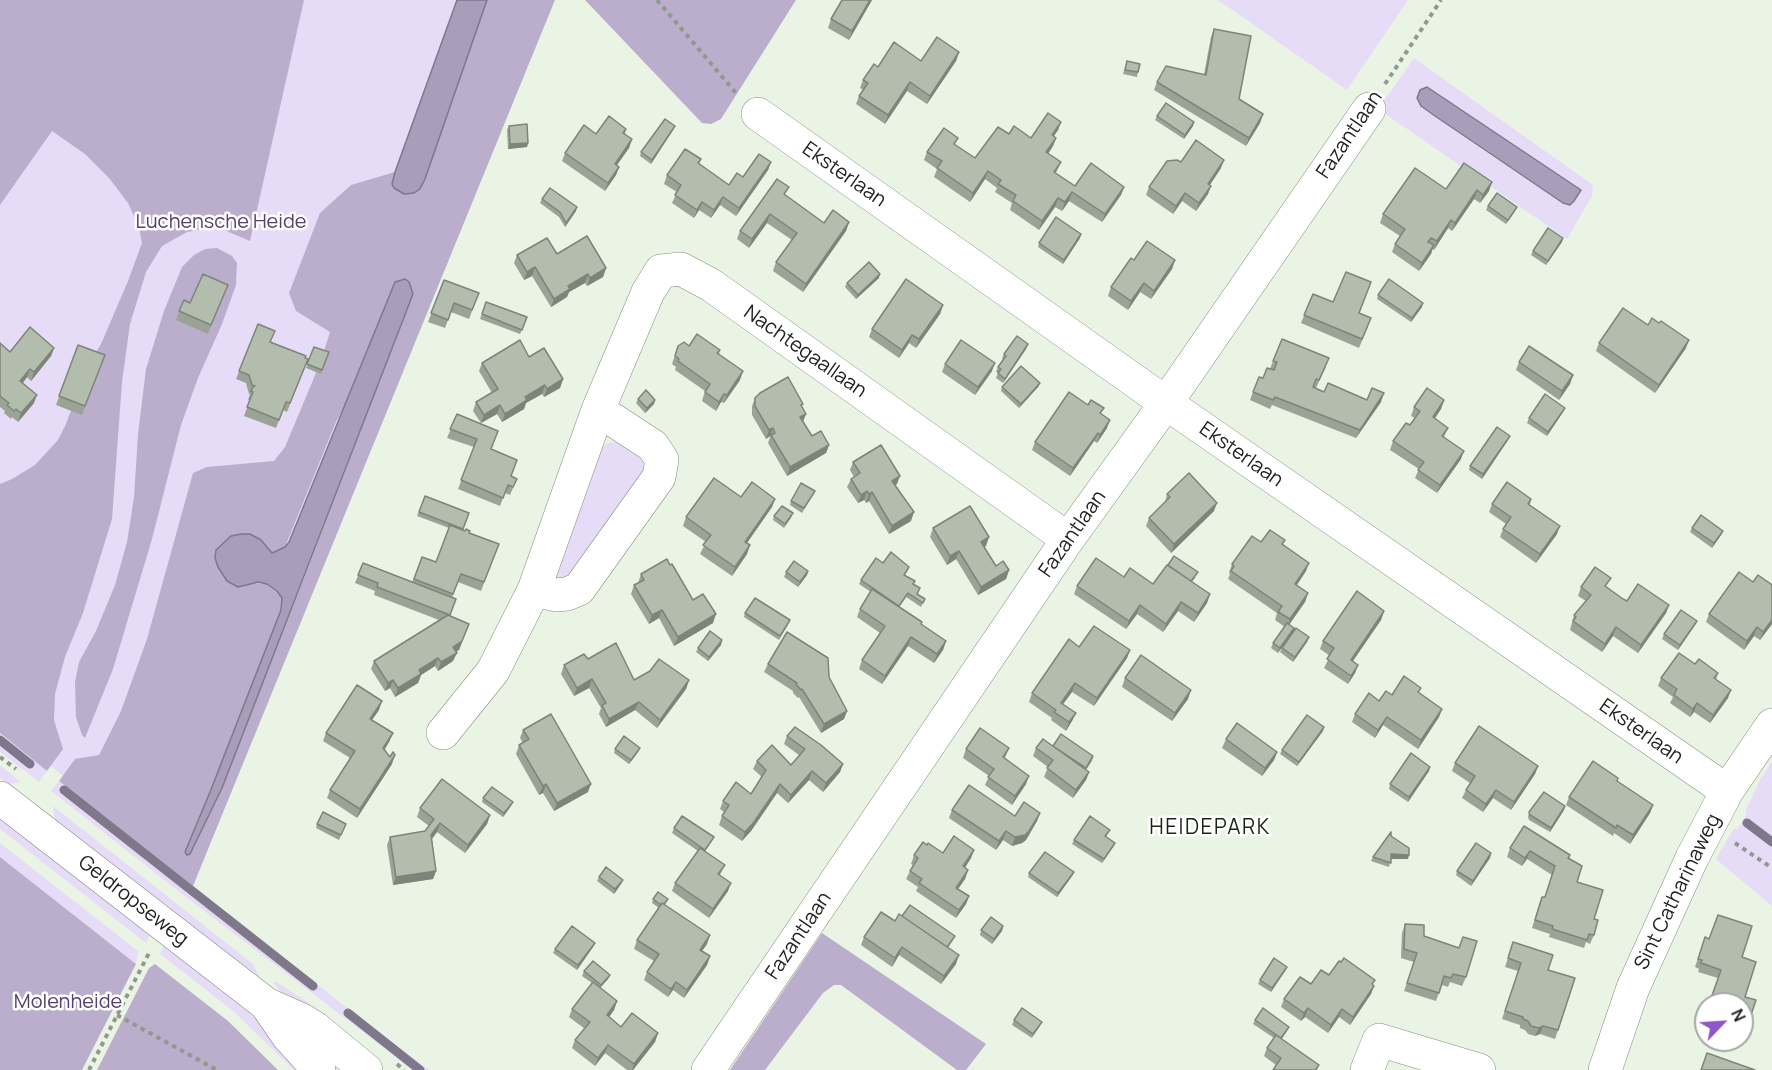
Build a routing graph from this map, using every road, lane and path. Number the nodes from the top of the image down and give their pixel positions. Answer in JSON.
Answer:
{"nodes":[{"id":1,"x":657,"y":0,"type":"edge"},
{"id":2,"x":1441,"y":0,"type":"edge"},
{"id":3,"x":1369,"y":109,"type":"joint"},
{"id":4,"x":758,"y":114,"type":"joint"},
{"id":5,"x":1166,"y":403,"type":"junction"},
{"id":6,"x":598,"y":410,"type":"junction"},
{"id":7,"x":1068,"y":539,"type":"junction"},
{"id":8,"x":534,"y":590,"type":"junction"},
{"id":9,"x":1772,"y":725,"type":"edge"},
{"id":10,"x":443,"y":733,"type":"dead end"},
{"id":11,"x":1727,"y":791,"type":"junction"},
{"id":12,"x":0,"y":798,"type":"edge"},
{"id":13,"x":1710,"y":825,"type":"junction"},
{"id":14,"x":1772,"y":868,"type":"edge"},
{"id":15,"x":162,"y":922,"type":"junction"},
{"id":16,"x":266,"y":1004,"type":"junction"},
{"id":17,"x":117,"y":1014,"type":"junction"},
{"id":18,"x":1421,"y":1062,"type":"edge"},
{"id":19,"x":89,"y":1070,"type":"edge"},
{"id":20,"x":217,"y":1070,"type":"edge"},
{"id":21,"x":320,"y":1070,"type":"edge"},
{"id":22,"x":366,"y":1070,"type":"edge"},
{"id":23,"x":708,"y":1070,"type":"edge"},
{"id":24,"x":1367,"y":1070,"type":"edge"},
{"id":25,"x":1479,"y":1070,"type":"edge"},
{"id":26,"x":1605,"y":1070,"type":"edge"}],
"edges":[{"from":1,"to":4,"type":"path"},
{"from":2,"to":3,"type":"path","name":"Fazantlaan"},
{"from":3,"to":5,"type":"street","name":"Fazantlaan"},
{"from":4,"to":5,"type":"street","name":"Eksterlaan"},
{"from":5,"to":7,"type":"street","name":"Fazantlaan"},
{"from":5,"to":11,"type":"street","name":"Eksterlaan"},
{"from":6,"to":7,"type":"street","name":"Nachtegaallaan"},
{"from":6,"to":8,"type":"street","name":"Nachtegaallaan"},
{"from":6,"to":8,"type":"street"},
{"from":7,"to":23,"type":"street","name":"Fazantlaan"},
{"from":8,"to":10,"type":"street","name":"Nachtegaallaan"},
{"from":9,"to":11,"type":"street","name":"Sint Catharinaweg"},
{"from":11,"to":13,"type":"street","name":"Sint Catharinaweg"},
{"from":12,"to":15,"type":"street","name":"Geldropseweg"},
{"from":13,"to":14,"type":"path"},
{"from":13,"to":26,"type":"street","name":"Sint Catharinaweg"},
{"from":15,"to":16,"type":"street","name":"Geldropseweg"},
{"from":15,"to":17,"type":"path"},
{"from":16,"to":21,"type":"street","name":"Geldropseweg"},
{"from":16,"to":22,"type":"street","name":"Geldropseweg"},
{"from":17,"to":19,"type":"path"},
{"from":17,"to":20,"type":"path"},
{"from":18,"to":24,"type":"street"},
{"from":18,"to":25,"type":"street"}]}
